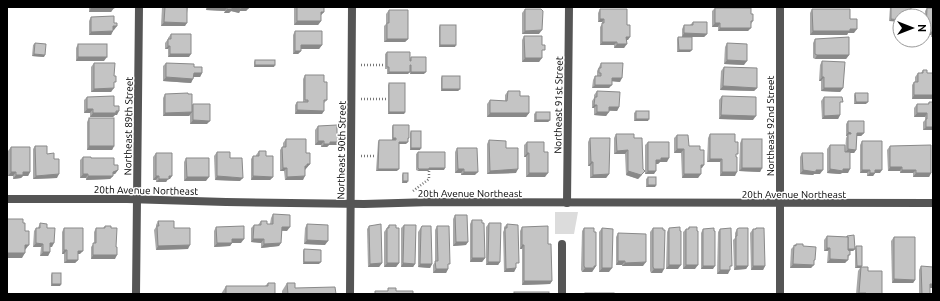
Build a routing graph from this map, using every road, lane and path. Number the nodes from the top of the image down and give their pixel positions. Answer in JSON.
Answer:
{"nodes":[{"id":1,"x":140,"y":7,"type":"edge"},
{"id":2,"x":352,"y":7,"type":"edge"},
{"id":3,"x":569,"y":7,"type":"edge"},
{"id":4,"x":780,"y":7,"type":"edge"},
{"id":5,"x":359,"y":65,"type":"dead end"},
{"id":6,"x":385,"y":65,"type":"edge"},
{"id":7,"x":365,"y":99,"type":"dead end"},
{"id":8,"x":388,"y":99,"type":"edge"},
{"id":9,"x":366,"y":156,"type":"dead end"},
{"id":10,"x":376,"y":156,"type":"dead end"},
{"id":11,"x":429,"y":170,"type":"edge"},
{"id":12,"x":413,"y":191,"type":"dead end"},
{"id":13,"x":7,"y":199,"type":"edge"},
{"id":14,"x":137,"y":199,"type":"junction"},
{"id":15,"x":567,"y":203,"type":"junction"},
{"id":16,"x":780,"y":203,"type":"junction"},
{"id":17,"x":933,"y":203,"type":"edge"},
{"id":18,"x":350,"y":204,"type":"junction"},
{"id":19,"x":562,"y":244,"type":"dead end"},
{"id":20,"x":136,"y":294,"type":"edge"},
{"id":21,"x":350,"y":294,"type":"edge"},
{"id":22,"x":562,"y":294,"type":"edge"},
{"id":23,"x":780,"y":294,"type":"edge"}],
"edges":[{"from":1,"to":14,"type":"street","name":"Northeast 89th Street"},
{"from":2,"to":18,"type":"street","name":"Northeast 90th Street"},
{"from":3,"to":15,"type":"street","name":"Northeast 91st Street"},
{"from":4,"to":16,"type":"street","name":"Northeast 92nd Street"},
{"from":5,"to":6,"type":"path"},
{"from":7,"to":8,"type":"path"},
{"from":9,"to":10,"type":"path"},
{"from":11,"to":12,"type":"path"},
{"from":13,"to":14,"type":"street","name":"20th Avenue Northeast"},
{"from":14,"to":18,"type":"street","name":"20th Avenue Northeast"},
{"from":14,"to":20,"type":"street","name":"Northeast 89th Street"},
{"from":15,"to":16,"type":"street","name":"20th Avenue Northeast"},
{"from":15,"to":18,"type":"street","name":"20th Avenue Northeast"},
{"from":16,"to":17,"type":"street","name":"20th Avenue Northeast"},
{"from":16,"to":23,"type":"street","name":"Northeast 92nd Street"},
{"from":18,"to":21,"type":"street","name":"Northeast 90th Street"},
{"from":19,"to":22,"type":"street"}]}
